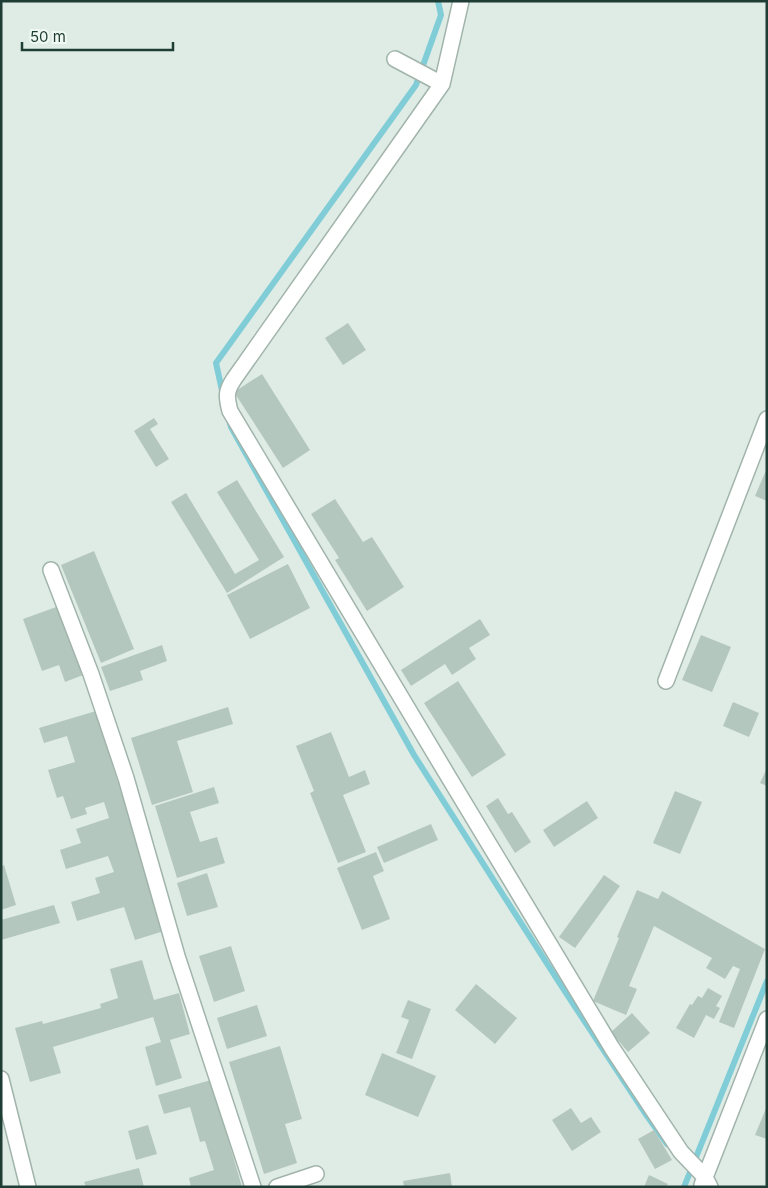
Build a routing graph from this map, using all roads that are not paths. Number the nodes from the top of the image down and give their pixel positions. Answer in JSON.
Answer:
{"nodes":[{"id":1,"x":461,"y":1,"type":"edge"},
{"id":2,"x":396,"y":59,"type":"dead end"},
{"id":3,"x":442,"y":84,"type":"junction"},
{"id":4,"x":767,"y":419,"type":"edge"},
{"id":5,"x":51,"y":570,"type":"dead end"},
{"id":6,"x":666,"y":681,"type":"dead end"},
{"id":7,"x":767,"y":1019,"type":"edge"},
{"id":8,"x":1,"y":1079,"type":"edge"},
{"id":9,"x":316,"y":1174,"type":"dead end"},
{"id":10,"x":706,"y":1183,"type":"edge"},
{"id":11,"x":28,"y":1187,"type":"edge"},
{"id":12,"x":253,"y":1187,"type":"edge"},
{"id":13,"x":277,"y":1187,"type":"edge"}],
"edges":[{"from":1,"to":3,"type":"street"},
{"from":2,"to":3,"type":"street"},
{"from":3,"to":10,"type":"street"},
{"from":4,"to":6,"type":"street"},
{"from":5,"to":12,"type":"street"},
{"from":7,"to":10,"type":"street"},
{"from":8,"to":11,"type":"street"},
{"from":9,"to":13,"type":"street"}]}
